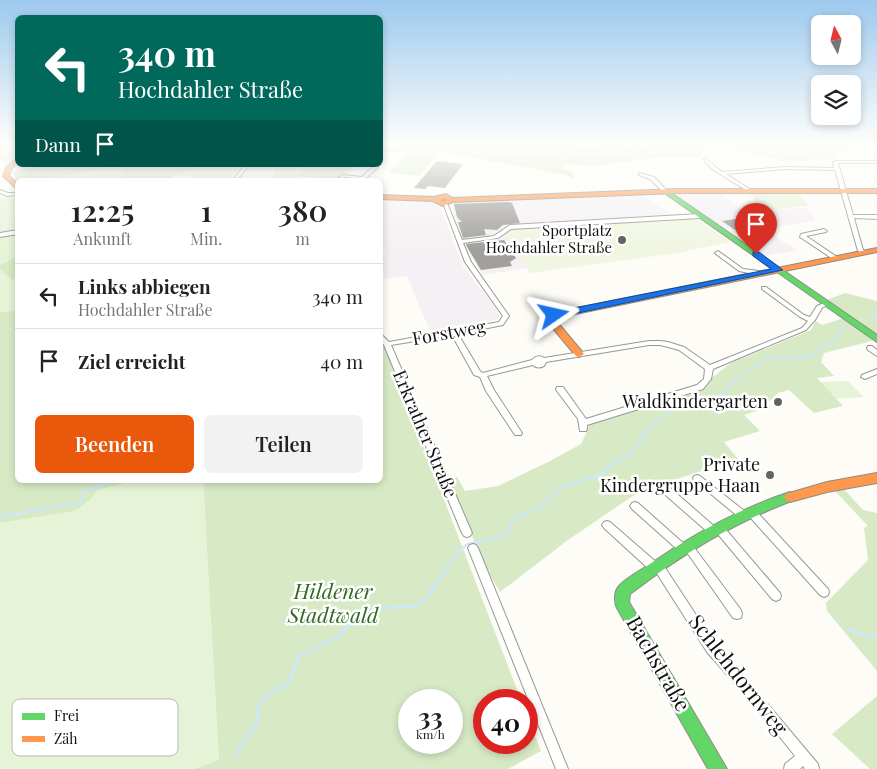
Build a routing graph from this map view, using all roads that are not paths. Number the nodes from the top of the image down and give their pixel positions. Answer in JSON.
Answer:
{"nodes":[{"id":1,"x":653,"y":179,"type":"edge"},
{"id":2,"x":730,"y":179,"type":"edge"},
{"id":3,"x":839,"y":179,"type":"edge"},
{"id":4,"x":15,"y":189,"type":"edge"},
{"id":5,"x":843,"y":190,"type":"junction"},
{"id":6,"x":665,"y":191,"type":"junction"},
{"id":7,"x":749,"y":191,"type":"junction"},
{"id":8,"x":877,"y":191,"type":"edge"},
{"id":9,"x":1,"y":192,"type":"edge"},
{"id":10,"x":15,"y":194,"type":"edge"},
{"id":11,"x":383,"y":197,"type":"edge"},
{"id":12,"x":448,"y":201,"type":"junction"},
{"id":13,"x":700,"y":216,"type":"junction"},
{"id":14,"x":852,"y":216,"type":"junction"},
{"id":15,"x":877,"y":217,"type":"edge"},
{"id":16,"x":824,"y":231,"type":"dead end"},
{"id":17,"x":15,"y":232,"type":"edge"},
{"id":18,"x":0,"y":234,"type":"edge"},
{"id":19,"x":460,"y":242,"type":"junction"},
{"id":20,"x":877,"y":250,"type":"edge"},
{"id":21,"x":864,"y":252,"type":"junction"},
{"id":22,"x":718,"y":253,"type":"dead end"},
{"id":23,"x":835,"y":258,"type":"junction"},
{"id":24,"x":778,"y":270,"type":"junction"},
{"id":25,"x":759,"y":273,"type":"junction"},
{"id":26,"x":764,"y":288,"type":"dead end"},
{"id":27,"x":826,"y":304,"type":"junction"},
{"id":28,"x":812,"y":320,"type":"junction"},
{"id":29,"x":454,"y":332,"type":"junction"},
{"id":30,"x":383,"y":339,"type":"edge"},
{"id":31,"x":877,"y":339,"type":"edge"},
{"id":32,"x":387,"y":344,"type":"junction"},
{"id":33,"x":870,"y":348,"type":"dead end"},
{"id":34,"x":579,"y":354,"type":"junction"},
{"id":35,"x":877,"y":354,"type":"edge"},
{"id":36,"x":547,"y":360,"type":"dead end"},
{"id":37,"x":535,"y":362,"type":"dead end"},
{"id":38,"x":709,"y":368,"type":"junction"},
{"id":39,"x":484,"y":375,"type":"junction"},
{"id":40,"x":560,"y":389,"type":"dead end"},
{"id":41,"x":518,"y":433,"type":"dead end"},
{"id":42,"x":697,"y":478,"type":"dead end"},
{"id":43,"x":877,"y":478,"type":"edge"},
{"id":44,"x":665,"y":489,"type":"dead end"},
{"id":45,"x":635,"y":506,"type":"dead end"},
{"id":46,"x":748,"y":514,"type":"junction"},
{"id":47,"x":607,"y":525,"type":"dead end"},
{"id":48,"x":716,"y":529,"type":"junction"},
{"id":49,"x":467,"y":533,"type":"dead end"},
{"id":50,"x":685,"y":547,"type":"junction"},
{"id":51,"x":473,"y":548,"type":"dead end"},
{"id":52,"x":656,"y":567,"type":"junction"},
{"id":53,"x":824,"y":592,"type":"dead end"},
{"id":54,"x":776,"y":596,"type":"dead end"},
{"id":55,"x":737,"y":614,"type":"dead end"},
{"id":56,"x":802,"y":758,"type":"junction"},
{"id":57,"x":562,"y":769,"type":"edge"},
{"id":58,"x":718,"y":769,"type":"edge"},
{"id":59,"x":790,"y":769,"type":"edge"},
{"id":60,"x":813,"y":769,"type":"edge"}],
"edges":[{"from":1,"to":6,"type":"street"},
{"from":2,"to":7,"type":"street"},
{"from":3,"to":5,"type":"street"},
{"from":4,"to":9,"type":"street"},
{"from":5,"to":7,"type":"street"},
{"from":5,"to":8,"type":"street"},
{"from":5,"to":14,"type":"street"},
{"from":6,"to":7,"type":"street"},
{"from":6,"to":12,"type":"street"},
{"from":6,"to":13,"type":"street"},
{"from":9,"to":10,"type":"street"},
{"from":11,"to":12,"type":"street"},
{"from":12,"to":19,"type":"street"},
{"from":13,"to":19,"type":"street"},
{"from":13,"to":24,"type":"street"},
{"from":14,"to":15,"type":"street"},
{"from":14,"to":21,"type":"street"},
{"from":16,"to":23,"type":"street"},
{"from":17,"to":18,"type":"street"},
{"from":19,"to":29,"type":"street","name":"Forstweg"},
{"from":20,"to":21,"type":"street"},
{"from":21,"to":23,"type":"street"},
{"from":22,"to":25,"type":"street"},
{"from":23,"to":24,"type":"street"},
{"from":24,"to":25,"type":"street"},
{"from":24,"to":27,"type":"street"},
{"from":25,"to":34,"type":"street"},
{"from":26,"to":28,"type":"street"},
{"from":27,"to":28,"type":"street"},
{"from":27,"to":31,"type":"street"},
{"from":28,"to":38,"type":"street"},
{"from":29,"to":32,"type":"street","name":"Forstweg"},
{"from":29,"to":39,"type":"street"},
{"from":30,"to":32,"type":"street","name":"Erkrather Straße"},
{"from":32,"to":49,"type":"street","name":"Erkrather Straße"},
{"from":33,"to":35,"type":"street"},
{"from":34,"to":36,"type":"street"},
{"from":34,"to":38,"type":"street"},
{"from":37,"to":39,"type":"street"},
{"from":38,"to":40,"type":"street"},
{"from":39,"to":41,"type":"street"},
{"from":42,"to":46,"type":"street"},
{"from":43,"to":46,"type":"street","name":"Bachstraße"},
{"from":44,"to":48,"type":"street"},
{"from":45,"to":50,"type":"street"},
{"from":46,"to":48,"type":"street","name":"Bachstraße"},
{"from":46,"to":53,"type":"street"},
{"from":47,"to":52,"type":"street"},
{"from":48,"to":50,"type":"street","name":"Bachstraße"},
{"from":48,"to":54,"type":"street"},
{"from":50,"to":52,"type":"street","name":"Bachstraße"},
{"from":50,"to":55,"type":"street"},
{"from":51,"to":57,"type":"street"},
{"from":52,"to":56,"type":"street","name":"Schlehdornweg"},
{"from":52,"to":58,"type":"street","name":"Bachstraße"},
{"from":56,"to":59,"type":"street"},
{"from":56,"to":60,"type":"street","name":"Schlehdornweg"}]}
